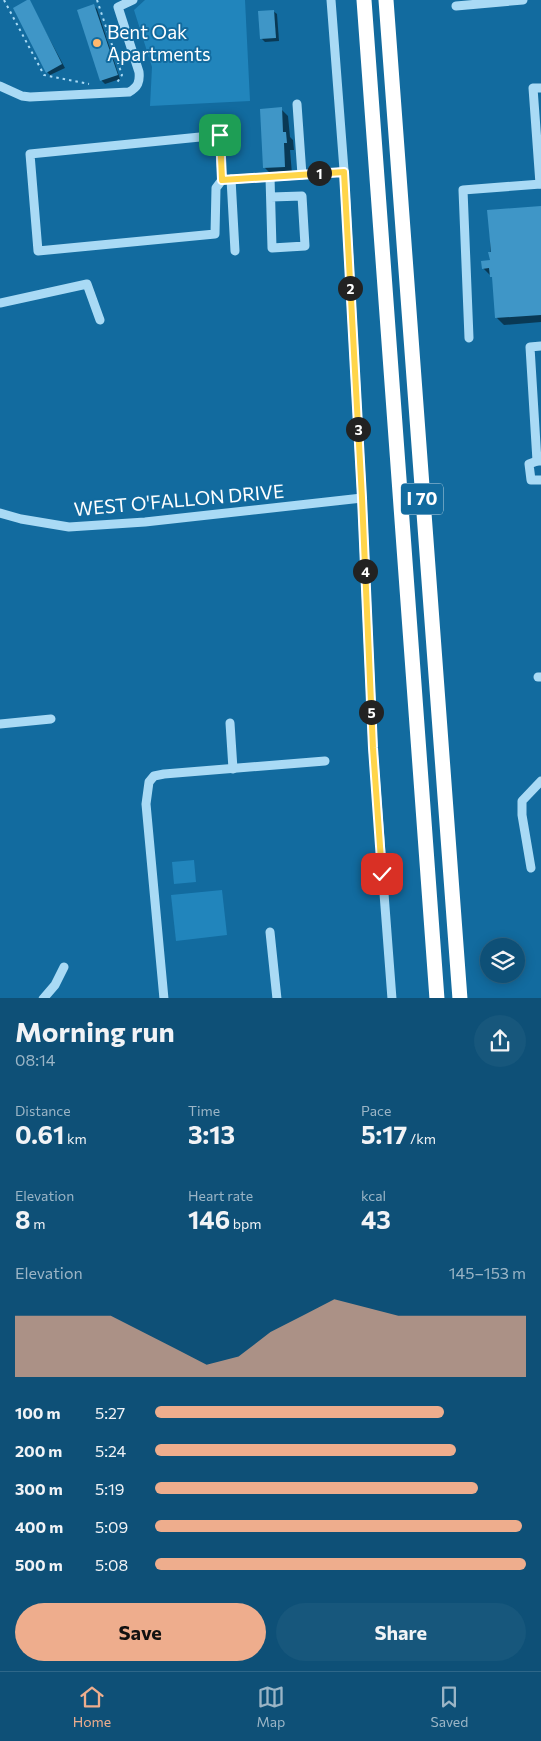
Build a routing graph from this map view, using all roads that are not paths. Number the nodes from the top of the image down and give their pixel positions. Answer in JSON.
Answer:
{"nodes":[{"id":1,"x":133,"y":0,"type":"edge"},
{"id":2,"x":331,"y":0,"type":"edge"},
{"id":3,"x":364,"y":0,"type":"edge"},
{"id":4,"x":386,"y":0,"type":"edge"},
{"id":5,"x":523,"y":0,"type":"edge"},
{"id":6,"x":456,"y":6,"type":"dead end"},
{"id":7,"x":0,"y":86,"type":"edge"},
{"id":8,"x":541,"y":88,"type":"edge"},
{"id":9,"x":297,"y":104,"type":"dead end"},
{"id":10,"x":344,"y":172,"type":"junction"},
{"id":11,"x":302,"y":174,"type":"junction"},
{"id":12,"x":270,"y":177,"type":"junction"},
{"id":13,"x":226,"y":179,"type":"junction"},
{"id":14,"x":541,"y":184,"type":"edge"},
{"id":15,"x":270,"y":197,"type":"junction"},
{"id":16,"x":235,"y":251,"type":"dead end"},
{"id":17,"x":0,"y":303,"type":"edge"},
{"id":18,"x":100,"y":320,"type":"dead end"},
{"id":19,"x":469,"y":338,"type":"dead end"},
{"id":20,"x":541,"y":346,"type":"edge"},
{"id":21,"x":539,"y":461,"type":"edge"},
{"id":22,"x":541,"y":480,"type":"edge"},
{"id":23,"x":362,"y":498,"type":"junction"},
{"id":24,"x":0,"y":513,"type":"edge"},
{"id":25,"x":51,"y":719,"type":"dead end"},
{"id":26,"x":230,"y":723,"type":"dead end"},
{"id":27,"x":0,"y":724,"type":"edge"},
{"id":28,"x":325,"y":761,"type":"dead end"},
{"id":29,"x":233,"y":769,"type":"junction"},
{"id":30,"x":541,"y":781,"type":"edge"},
{"id":31,"x":531,"y":868,"type":"dead end"},
{"id":32,"x":270,"y":932,"type":"dead end"},
{"id":33,"x":64,"y":966,"type":"dead end"},
{"id":34,"x":43,"y":998,"type":"edge"},
{"id":35,"x":164,"y":998,"type":"edge"},
{"id":36,"x":276,"y":998,"type":"edge"},
{"id":37,"x":392,"y":998,"type":"edge"},
{"id":38,"x":436,"y":998,"type":"edge"},
{"id":39,"x":460,"y":998,"type":"edge"}],
"edges":[{"from":1,"to":7,"type":"street"},
{"from":2,"to":10,"type":"street"},
{"from":3,"to":38,"type":"highway","number":"I 70"},
{"from":4,"to":39,"type":"highway","number":"I 70"},
{"from":5,"to":6,"type":"street"},
{"from":8,"to":14,"type":"street"},
{"from":9,"to":11,"type":"street"},
{"from":10,"to":11,"type":"street"},
{"from":10,"to":23,"type":"street"},
{"from":11,"to":12,"type":"street"},
{"from":12,"to":13,"type":"street"},
{"from":12,"to":15,"type":"street"},
{"from":13,"to":13,"type":"street"},
{"from":13,"to":16,"type":"street"},
{"from":14,"to":19,"type":"street"},
{"from":15,"to":15,"type":"street"},
{"from":17,"to":18,"type":"street"},
{"from":20,"to":21,"type":"street"},
{"from":21,"to":22,"type":"street"},
{"from":23,"to":24,"type":"street","name":"WEST O'FALLON DRIVE"},
{"from":23,"to":37,"type":"street"},
{"from":25,"to":27,"type":"street"},
{"from":26,"to":29,"type":"street"},
{"from":28,"to":29,"type":"street"},
{"from":29,"to":35,"type":"street"},
{"from":30,"to":31,"type":"street"},
{"from":32,"to":36,"type":"street"},
{"from":33,"to":34,"type":"street"}]}
